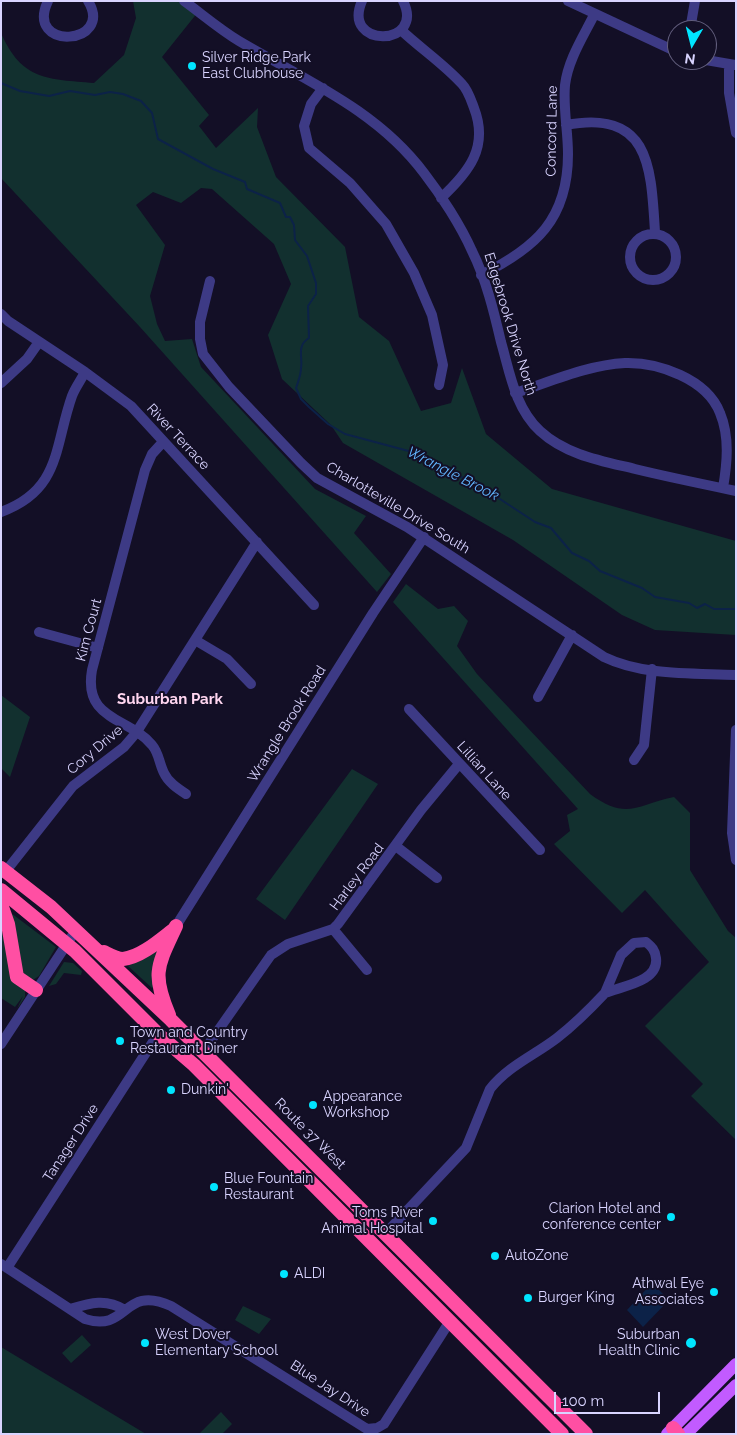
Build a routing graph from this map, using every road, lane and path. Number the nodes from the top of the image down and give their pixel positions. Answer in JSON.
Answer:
{"nodes":[{"id":1,"x":48,"y":1,"type":"edge"},
{"id":2,"x":88,"y":1,"type":"edge"},
{"id":3,"x":184,"y":1,"type":"edge"},
{"id":4,"x":362,"y":1,"type":"edge"},
{"id":5,"x":403,"y":1,"type":"edge"},
{"id":6,"x":568,"y":1,"type":"edge"},
{"id":7,"x":695,"y":1,"type":"edge"},
{"id":8,"x":594,"y":15,"type":"junction"},
{"id":9,"x":692,"y":20,"type":"edge"},
{"id":10,"x":401,"y":30,"type":"junction"},
{"id":11,"x":667,"y":48,"type":"edge"},
{"id":12,"x":717,"y":62,"type":"edge"},
{"id":13,"x":732,"y":65,"type":"edge"},
{"id":14,"x":323,"y":88,"type":"junction"},
{"id":15,"x":566,"y":125,"type":"junction"},
{"id":16,"x":736,"y":133,"type":"edge"},
{"id":17,"x":441,"y":198,"type":"junction"},
{"id":18,"x":655,"y":232,"type":"junction"},
{"id":19,"x":481,"y":275,"type":"junction"},
{"id":20,"x":210,"y":281,"type":"dead end"},
{"id":21,"x":1,"y":314,"type":"edge"},
{"id":22,"x":39,"y":342,"type":"junction"},
{"id":23,"x":86,"y":372,"type":"junction"},
{"id":24,"x":1,"y":383,"type":"edge"},
{"id":25,"x":439,"y":385,"type":"dead end"},
{"id":26,"x":515,"y":393,"type":"junction"},
{"id":27,"x":163,"y":442,"type":"junction"},
{"id":28,"x":723,"y":488,"type":"junction"},
{"id":29,"x":736,"y":491,"type":"edge"},
{"id":30,"x":1,"y":512,"type":"edge"},
{"id":31,"x":424,"y":538,"type":"junction"},
{"id":32,"x":257,"y":542,"type":"junction"},
{"id":33,"x":314,"y":605,"type":"dead end"},
{"id":34,"x":39,"y":632,"type":"dead end"},
{"id":35,"x":572,"y":635,"type":"junction"},
{"id":36,"x":195,"y":640,"type":"junction"},
{"id":37,"x":98,"y":648,"type":"junction"},
{"id":38,"x":652,"y":669,"type":"junction"},
{"id":39,"x":736,"y":675,"type":"edge"},
{"id":40,"x":251,"y":684,"type":"dead end"},
{"id":41,"x":538,"y":697,"type":"dead end"},
{"id":42,"x":409,"y":709,"type":"dead end"},
{"id":43,"x":736,"y":730,"type":"edge"},
{"id":44,"x":136,"y":733,"type":"junction"},
{"id":45,"x":634,"y":760,"type":"dead end"},
{"id":46,"x":459,"y":764,"type":"junction"},
{"id":47,"x":186,"y":794,"type":"dead end"},
{"id":48,"x":735,"y":797,"type":"edge"},
{"id":49,"x":397,"y":847,"type":"junction"},
{"id":50,"x":540,"y":850,"type":"dead end"},
{"id":51,"x":736,"y":860,"type":"edge"},
{"id":52,"x":4,"y":870,"type":"edge"},
{"id":53,"x":438,"y":878,"type":"dead end"},
{"id":54,"x":1,"y":890,"type":"edge"},
{"id":55,"x":1,"y":904,"type":"edge"},
{"id":56,"x":176,"y":926,"type":"junction"},
{"id":57,"x":333,"y":929,"type":"junction"},
{"id":58,"x":76,"y":930,"type":"junction"},
{"id":59,"x":66,"y":944,"type":"junction"},
{"id":60,"x":94,"y":947,"type":"junction"},
{"id":61,"x":367,"y":970,"type":"dead end"},
{"id":62,"x":36,"y":990,"type":"junction"},
{"id":63,"x":605,"y":993,"type":"junction"},
{"id":64,"x":171,"y":1020,"type":"junction"},
{"id":65,"x":158,"y":1034,"type":"junction"},
{"id":66,"x":1,"y":1044,"type":"edge"},
{"id":67,"x":203,"y":1052,"type":"junction"},
{"id":68,"x":386,"y":1233,"type":"junction"},
{"id":69,"x":4,"y":1266,"type":"edge"},
{"id":70,"x":70,"y":1309,"type":"junction"},
{"id":71,"x":124,"y":1310,"type":"junction"},
{"id":72,"x":450,"y":1321,"type":"junction"},
{"id":73,"x":736,"y":1364,"type":"edge"},
{"id":74,"x":736,"y":1385,"type":"edge"},
{"id":75,"x":531,"y":1403,"type":"junction"},
{"id":76,"x":673,"y":1432,"type":"edge"},
{"id":77,"x":549,"y":1434,"type":"edge"},
{"id":78,"x":562,"y":1434,"type":"edge"},
{"id":79,"x":586,"y":1434,"type":"edge"},
{"id":80,"x":686,"y":1434,"type":"edge"}],
"edges":[{"from":1,"to":2,"type":"street"},
{"from":3,"to":14,"type":"street","name":"Edgebrook Drive North"},
{"from":4,"to":10,"type":"street"},
{"from":5,"to":10,"type":"street"},
{"from":6,"to":8,"type":"street"},
{"from":7,"to":9,"type":"street"},
{"from":8,"to":11,"type":"street"},
{"from":8,"to":15,"type":"street","name":"Concord Lane"},
{"from":10,"to":17,"type":"street"},
{"from":12,"to":13,"type":"street"},
{"from":13,"to":16,"type":"street"},
{"from":14,"to":17,"type":"street","name":"Edgebrook Drive North"},
{"from":14,"to":25,"type":"street"},
{"from":15,"to":18,"type":"street"},
{"from":15,"to":19,"type":"street","name":"Concord Lane"},
{"from":17,"to":19,"type":"street","name":"Edgebrook Drive North"},
{"from":18,"to":18,"type":"street"},
{"from":19,"to":26,"type":"street","name":"Edgebrook Drive North"},
{"from":20,"to":31,"type":"street","name":"Charlotteville Drive South"},
{"from":21,"to":22,"type":"street","name":"River Terrace"},
{"from":22,"to":23,"type":"street","name":"River Terrace"},
{"from":22,"to":24,"type":"street"},
{"from":23,"to":27,"type":"street","name":"River Terrace"},
{"from":23,"to":30,"type":"street"},
{"from":26,"to":28,"type":"street","name":"Edgebrook Drive North"},
{"from":26,"to":28,"type":"street"},
{"from":27,"to":32,"type":"street","name":"River Terrace"},
{"from":27,"to":37,"type":"street","name":"Kim Court"},
{"from":28,"to":29,"type":"street","name":"Edgebrook Drive North"},
{"from":31,"to":35,"type":"street","name":"Charlotteville Drive South"},
{"from":31,"to":56,"type":"street","name":"Wrangle Brook Road"},
{"from":32,"to":33,"type":"street","name":"River Terrace"},
{"from":32,"to":36,"type":"street","name":"Cory Drive"},
{"from":34,"to":37,"type":"street"},
{"from":35,"to":38,"type":"street","name":"Charlotteville Drive South"},
{"from":35,"to":41,"type":"street"},
{"from":36,"to":40,"type":"street"},
{"from":36,"to":44,"type":"street","name":"Cory Drive"},
{"from":37,"to":44,"type":"street","name":"Kim Court"},
{"from":38,"to":39,"type":"street","name":"Charlotteville Drive South"},
{"from":38,"to":45,"type":"street"},
{"from":42,"to":46,"type":"street","name":"Lillian Lane"},
{"from":43,"to":48,"type":"street"},
{"from":44,"to":47,"type":"street","name":"Kim Court"},
{"from":44,"to":52,"type":"street","name":"Cory Drive"},
{"from":46,"to":49,"type":"street","name":"Harley Road"},
{"from":46,"to":50,"type":"street","name":"Lillian Lane"},
{"from":48,"to":51,"type":"street"},
{"from":49,"to":53,"type":"street"},
{"from":49,"to":57,"type":"street","name":"Harley Road"},
{"from":52,"to":58,"type":"highway","name":"Route 37 West"},
{"from":54,"to":59,"type":"highway"},
{"from":55,"to":62,"type":"highway"},
{"from":56,"to":60,"type":"highway"},
{"from":56,"to":64,"type":"highway"},
{"from":57,"to":61,"type":"street"},
{"from":57,"to":67,"type":"street","name":"Harley Road"},
{"from":58,"to":59,"type":"street"},
{"from":58,"to":60,"type":"highway","name":"Route 37 West"},
{"from":59,"to":62,"type":"street"},
{"from":59,"to":65,"type":"highway"},
{"from":60,"to":64,"type":"highway","name":"Route 37 West"},
{"from":62,"to":66,"type":"street"},
{"from":63,"to":63,"type":"street"},
{"from":63,"to":68,"type":"street"},
{"from":64,"to":67,"type":"highway","name":"Route 37 West"},
{"from":65,"to":69,"type":"street","name":"Tanager Drive"},
{"from":65,"to":72,"type":"highway"},
{"from":67,"to":68,"type":"highway","name":"Route 37 West"},
{"from":68,"to":79,"type":"highway","name":"Route 37 West"},
{"from":69,"to":70,"type":"street","name":"Blue Jay Drive"},
{"from":70,"to":71,"type":"street"},
{"from":70,"to":71,"type":"street","name":"Blue Jay Drive"},
{"from":71,"to":72,"type":"street","name":"Blue Jay Drive"},
{"from":72,"to":75,"type":"highway"},
{"from":73,"to":76,"type":"main road"},
{"from":74,"to":80,"type":"main road"},
{"from":75,"to":77,"type":"highway"},
{"from":75,"to":78,"type":"highway"}]}
